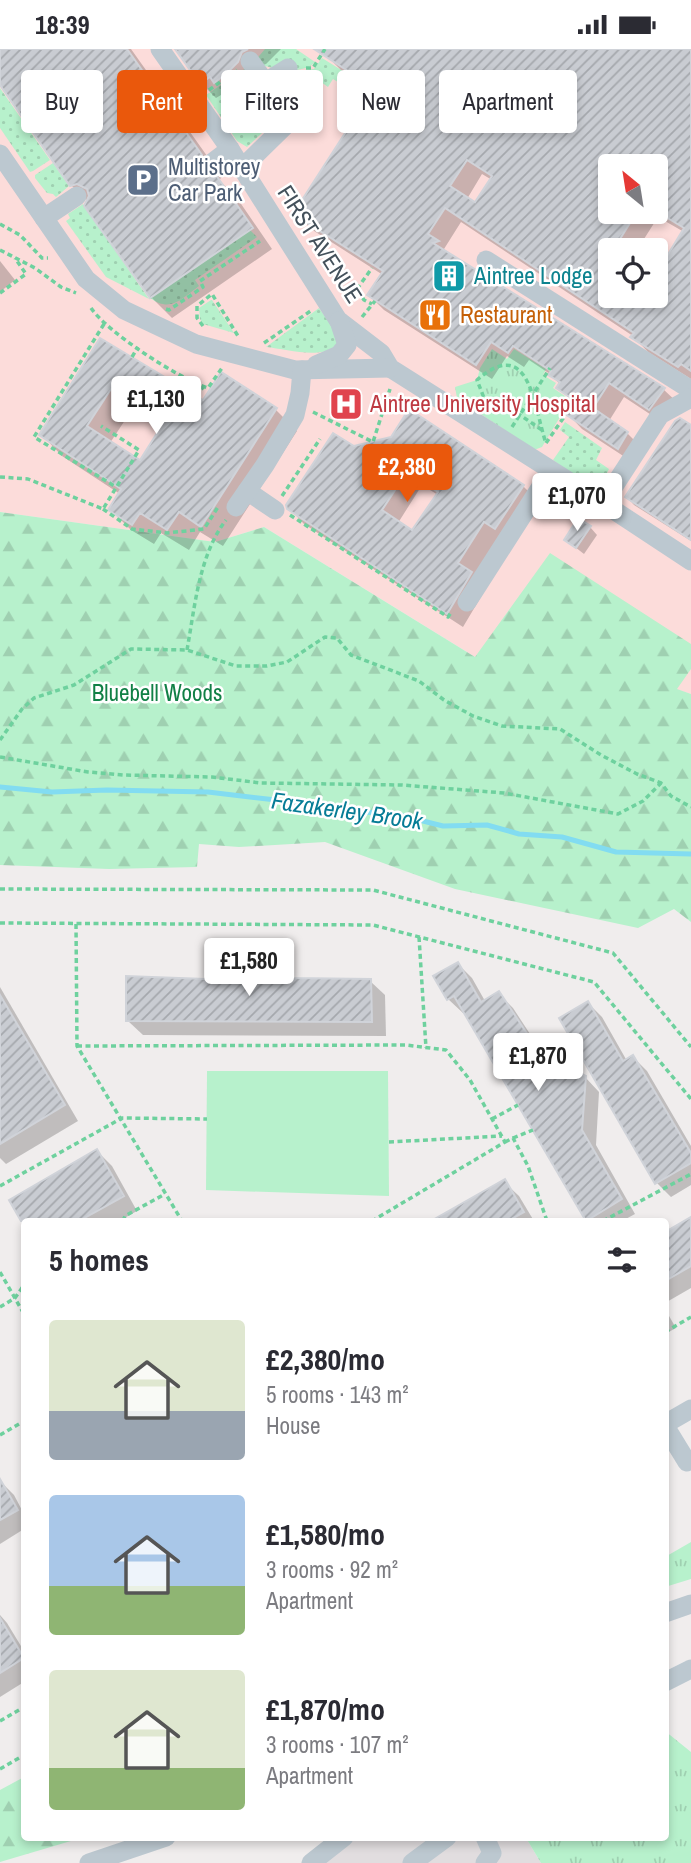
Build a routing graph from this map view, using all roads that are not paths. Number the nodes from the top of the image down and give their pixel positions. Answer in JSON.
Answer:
{"nodes":[{"id":1,"x":160,"y":49,"type":"edge"},
{"id":2,"x":250,"y":61,"type":"road end"},
{"id":3,"x":288,"y":68,"type":"road end"},
{"id":4,"x":256,"y":70,"type":"edge"},
{"id":5,"x":285,"y":70,"type":"edge"},
{"id":6,"x":278,"y":133,"type":"edge"},
{"id":7,"x":230,"y":149,"type":"junction"},
{"id":8,"x":0,"y":154,"type":"edge"},
{"id":9,"x":209,"y":165,"type":"dead end"},
{"id":10,"x":242,"y":168,"type":"junction"},
{"id":11,"x":77,"y":196,"type":"dead end"},
{"id":12,"x":44,"y":218,"type":"junction"},
{"id":13,"x":486,"y":260,"type":"dead end"},
{"id":14,"x":338,"y":320,"type":"junction"},
{"id":15,"x":361,"y":327,"type":"junction"},
{"id":16,"x":363,"y":369,"type":"junction"},
{"id":17,"x":298,"y":370,"type":"junction"},
{"id":18,"x":392,"y":374,"type":"junction"},
{"id":19,"x":691,"y":390,"type":"edge"},
{"id":20,"x":691,"y":398,"type":"edge"},
{"id":21,"x":551,"y":471,"type":"junction"},
{"id":22,"x":604,"y":503,"type":"junction"},
{"id":23,"x":279,"y":509,"type":"road end"},
{"id":24,"x":691,"y":561,"type":"edge"},
{"id":25,"x":461,"y":604,"type":"road end"},
{"id":26,"x":691,"y":1409,"type":"edge"},
{"id":27,"x":669,"y":1423,"type":"edge"},
{"id":28,"x":669,"y":1432,"type":"edge"},
{"id":29,"x":687,"y":1462,"type":"dead end"},
{"id":30,"x":691,"y":1604,"type":"edge"},
{"id":31,"x":669,"y":1612,"type":"edge"},
{"id":32,"x":691,"y":1669,"type":"edge"},
{"id":33,"x":669,"y":1680,"type":"edge"},
{"id":34,"x":154,"y":1841,"type":"edge"},
{"id":35,"x":339,"y":1841,"type":"edge"},
{"id":36,"x":442,"y":1841,"type":"edge"},
{"id":37,"x":487,"y":1841,"type":"edge"},
{"id":38,"x":89,"y":1863,"type":"edge"},
{"id":39,"x":311,"y":1863,"type":"edge"},
{"id":40,"x":412,"y":1863,"type":"edge"},
{"id":41,"x":485,"y":1863,"type":"edge"}],
"edges":[{"from":1,"to":7,"type":"street","name":"FIRST AVENUE"},
{"from":2,"to":4,"type":"street"},
{"from":3,"to":5,"type":"street"},
{"from":6,"to":10,"type":"street"},
{"from":7,"to":9,"type":"street"},
{"from":7,"to":10,"type":"street","name":"FIRST AVENUE"},
{"from":8,"to":12,"type":"street"},
{"from":10,"to":14,"type":"street","name":"FIRST AVENUE"},
{"from":11,"to":12,"type":"street"},
{"from":12,"to":17,"type":"street"},
{"from":13,"to":19,"type":"street"},
{"from":14,"to":15,"type":"street","name":"FIRST AVENUE"},
{"from":14,"to":17,"type":"street"},
{"from":15,"to":16,"type":"street"},
{"from":15,"to":18,"type":"street","name":"FIRST AVENUE"},
{"from":16,"to":17,"type":"street"},
{"from":16,"to":18,"type":"street"},
{"from":17,"to":23,"type":"street"},
{"from":18,"to":21,"type":"street","name":"FIRST AVENUE"},
{"from":20,"to":22,"type":"street"},
{"from":21,"to":22,"type":"street","name":"FIRST AVENUE"},
{"from":21,"to":25,"type":"street"},
{"from":22,"to":24,"type":"street","name":"FIRST AVENUE"},
{"from":26,"to":27,"type":"street"},
{"from":28,"to":29,"type":"street"},
{"from":30,"to":31,"type":"street"},
{"from":32,"to":33,"type":"street"},
{"from":34,"to":38,"type":"street"},
{"from":35,"to":39,"type":"street"},
{"from":36,"to":40,"type":"street"},
{"from":37,"to":41,"type":"street"}]}
